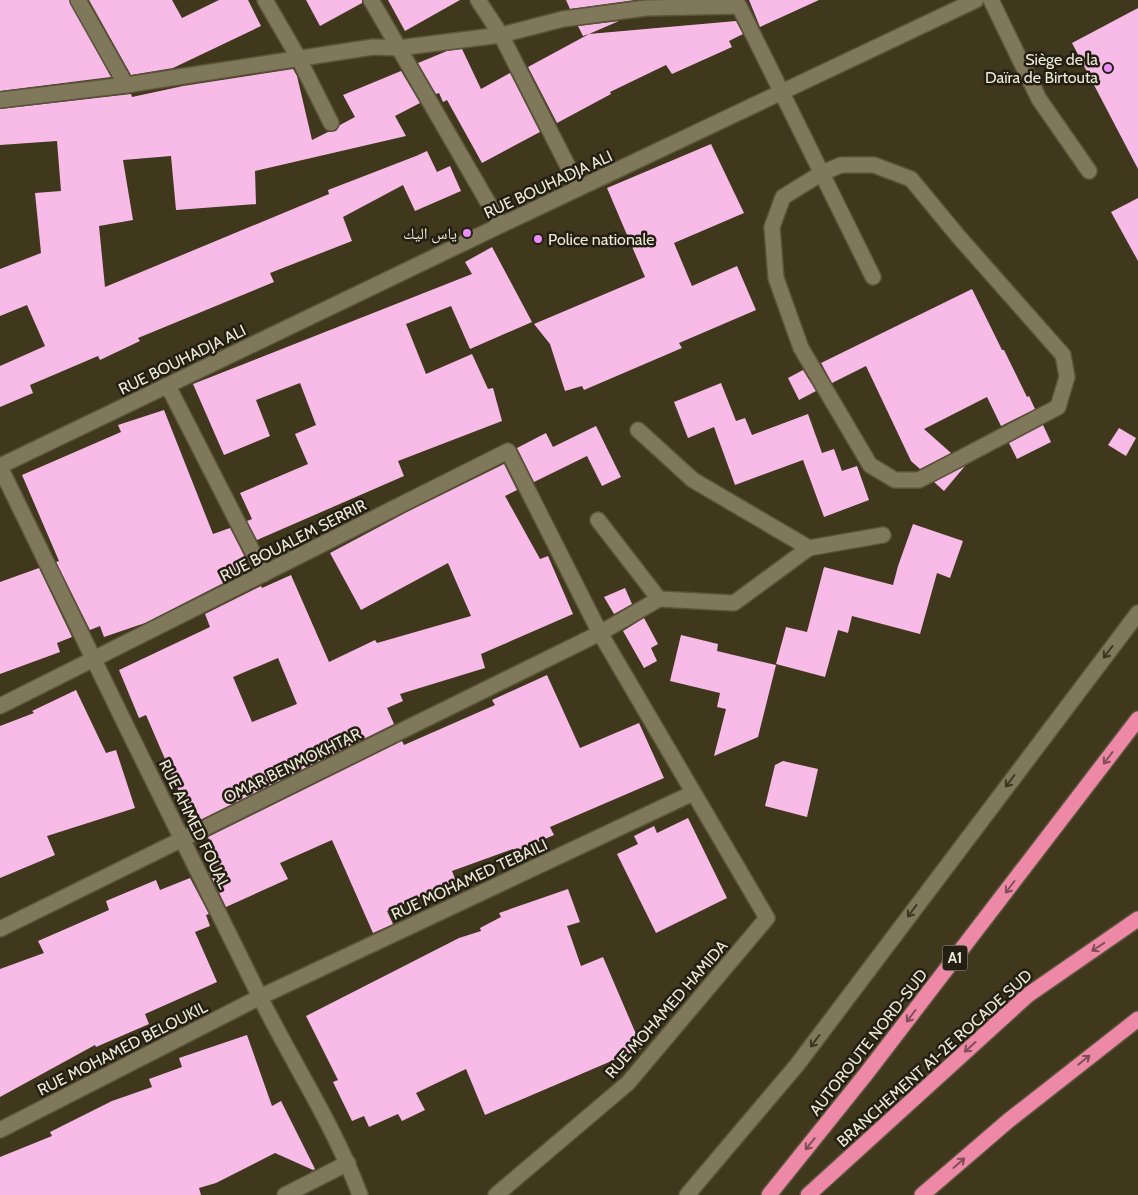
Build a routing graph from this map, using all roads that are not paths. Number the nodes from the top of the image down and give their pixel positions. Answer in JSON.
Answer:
{"nodes":[{"id":1,"x":78,"y":0,"type":"edge"},
{"id":2,"x":265,"y":0,"type":"edge"},
{"id":3,"x":370,"y":0,"type":"edge"},
{"id":4,"x":478,"y":0,"type":"edge"},
{"id":5,"x":976,"y":0,"type":"edge"},
{"id":6,"x":991,"y":0,"type":"edge"},
{"id":7,"x":644,"y":4,"type":"edge"},
{"id":8,"x":501,"y":35,"type":"junction"},
{"id":9,"x":398,"y":48,"type":"junction"},
{"id":10,"x":298,"y":57,"type":"junction"},
{"id":11,"x":126,"y":85,"type":"junction"},
{"id":12,"x":782,"y":93,"type":"junction"},
{"id":13,"x":0,"y":100,"type":"edge"},
{"id":14,"x":331,"y":123,"type":"dead end"},
{"id":15,"x":1089,"y":171,"type":"dead end"},
{"id":16,"x":822,"y":173,"type":"junction"},
{"id":17,"x":579,"y":188,"type":"junction"},
{"id":18,"x":502,"y":225,"type":"junction"},
{"id":19,"x":873,"y":277,"type":"dead end"},
{"id":20,"x":168,"y":386,"type":"junction"},
{"id":21,"x":638,"y":430,"type":"dead end"},
{"id":22,"x":0,"y":466,"type":"edge"},
{"id":23,"x":598,"y":520,"type":"dead end"},
{"id":24,"x":883,"y":535,"type":"dead end"},
{"id":25,"x":809,"y":548,"type":"junction"},
{"id":26,"x":264,"y":574,"type":"junction"},
{"id":27,"x":659,"y":599,"type":"junction"},
{"id":28,"x":1138,"y":613,"type":"edge"},
{"id":29,"x":600,"y":633,"type":"junction"},
{"id":30,"x":93,"y":660,"type":"junction"},
{"id":31,"x":0,"y":706,"type":"edge"},
{"id":32,"x":1138,"y":719,"type":"edge"},
{"id":33,"x":693,"y":793,"type":"junction"},
{"id":34,"x":183,"y":838,"type":"junction"},
{"id":35,"x":1138,"y":919,"type":"edge"},
{"id":36,"x":0,"y":929,"type":"edge"},
{"id":37,"x":260,"y":997,"type":"junction"},
{"id":38,"x":1138,"y":1019,"type":"edge"},
{"id":39,"x":0,"y":1130,"type":"edge"},
{"id":40,"x":348,"y":1164,"type":"junction"},
{"id":41,"x":285,"y":1195,"type":"edge"},
{"id":42,"x":360,"y":1195,"type":"edge"},
{"id":43,"x":496,"y":1195,"type":"edge"},
{"id":44,"x":687,"y":1195,"type":"edge"},
{"id":45,"x":769,"y":1195,"type":"edge"},
{"id":46,"x":808,"y":1195,"type":"edge"},
{"id":47,"x":922,"y":1195,"type":"edge"}],
"edges":[{"from":1,"to":11,"type":"street"},
{"from":2,"to":10,"type":"street"},
{"from":3,"to":9,"type":"street"},
{"from":4,"to":8,"type":"street"},
{"from":5,"to":12,"type":"street","name":"RUE BOUHADJA ALI"},
{"from":6,"to":15,"type":"street"},
{"from":7,"to":8,"type":"street"},
{"from":7,"to":12,"type":"street"},
{"from":8,"to":9,"type":"street"},
{"from":8,"to":17,"type":"street"},
{"from":9,"to":10,"type":"street"},
{"from":9,"to":18,"type":"street"},
{"from":10,"to":11,"type":"street"},
{"from":10,"to":14,"type":"street"},
{"from":11,"to":13,"type":"street"},
{"from":12,"to":16,"type":"street"},
{"from":12,"to":17,"type":"street","name":"RUE BOUHADJA ALI"},
{"from":16,"to":16,"type":"street"},
{"from":16,"to":19,"type":"street"},
{"from":17,"to":18,"type":"street","name":"RUE BOUHADJA ALI"},
{"from":18,"to":20,"type":"street","name":"RUE BOUHADJA ALI"},
{"from":20,"to":22,"type":"street","name":"RUE BOUHADJA ALI"},
{"from":20,"to":26,"type":"street"},
{"from":21,"to":25,"type":"street"},
{"from":22,"to":30,"type":"street","name":"RUE AHMED FOUAL"},
{"from":23,"to":27,"type":"street"},
{"from":24,"to":25,"type":"street"},
{"from":25,"to":27,"type":"street"},
{"from":26,"to":29,"type":"street","name":"RUE BOUALEM SERRIR"},
{"from":26,"to":30,"type":"street","name":"RUE BOUALEM SERRIR"},
{"from":27,"to":29,"type":"street","name":"OMAR BENMOKHTAR"},
{"from":28,"to":44,"type":"street","one_way":true},
{"from":29,"to":33,"type":"street"},
{"from":29,"to":34,"type":"street","name":"OMAR BENMOKHTAR"},
{"from":30,"to":31,"type":"street","name":"RUE BOUALEM SERRIR"},
{"from":30,"to":34,"type":"street","name":"RUE AHMED FOUAL"},
{"from":32,"to":45,"type":"highway","name":"AUTOROUTE NORD-SUD","number":"A1","one_way":true},
{"from":33,"to":37,"type":"street","name":"RUE MOHAMED TEBAILI"},
{"from":33,"to":43,"type":"street","name":"RUE MOHAMED HAMIDA"},
{"from":34,"to":36,"type":"street","name":"OMAR BENMOKHTAR"},
{"from":34,"to":37,"type":"street","name":"RUE AHMED FOUAL"},
{"from":35,"to":46,"type":"highway","name":"BRANCHEMENT A1-2E ROCADE SUD","one_way":true},
{"from":37,"to":39,"type":"street","name":"RUE MOHAMED BELOUKIL"},
{"from":37,"to":40,"type":"street","name":"RUE AHMED FOUAL"},
{"from":47,"to":38,"type":"highway","one_way":true},
{"from":40,"to":41,"type":"street"},
{"from":40,"to":42,"type":"street","name":"RUE AHMED FOUAL"}]}
